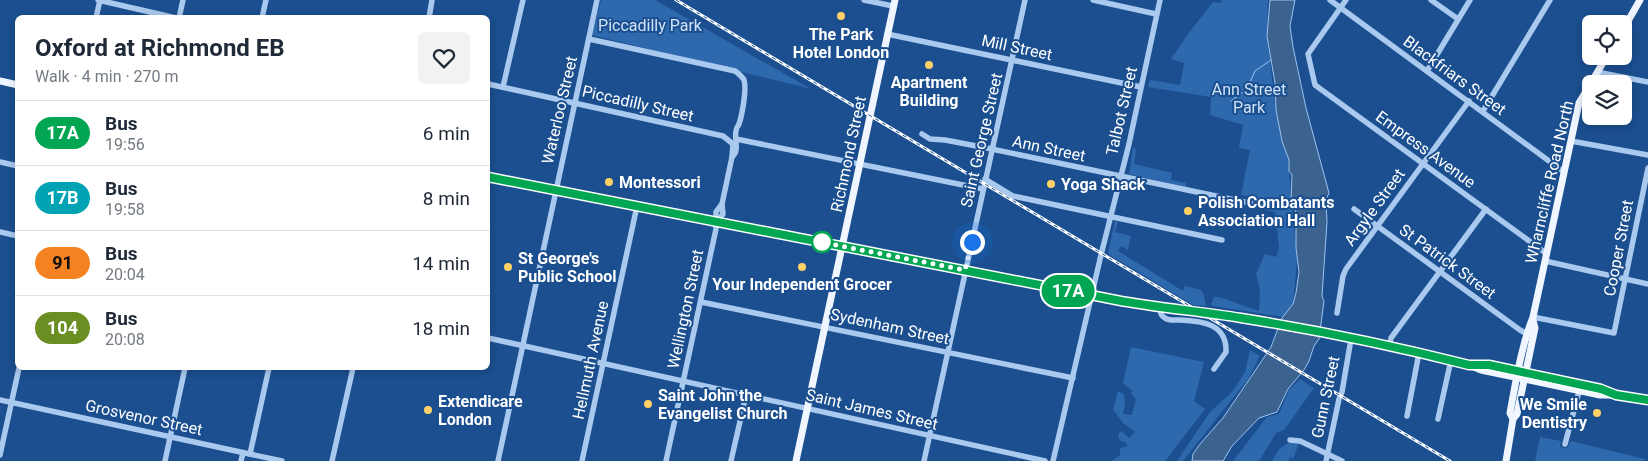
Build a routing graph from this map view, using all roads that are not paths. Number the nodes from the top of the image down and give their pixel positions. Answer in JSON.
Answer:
{"nodes":[{"id":1,"x":99,"y":0,"type":"edge"},
{"id":2,"x":183,"y":0,"type":"edge"},
{"id":3,"x":266,"y":0,"type":"edge"},
{"id":4,"x":432,"y":0,"type":"edge"},
{"id":5,"x":523,"y":0,"type":"edge"},
{"id":6,"x":597,"y":0,"type":"edge"},
{"id":7,"x":864,"y":0,"type":"edge"},
{"id":8,"x":1025,"y":0,"type":"edge"},
{"id":9,"x":1093,"y":0,"type":"edge"},
{"id":10,"x":1160,"y":0,"type":"edge"},
{"id":11,"x":1330,"y":0,"type":"edge"},
{"id":12,"x":1346,"y":0,"type":"edge"},
{"id":13,"x":1431,"y":0,"type":"edge"},
{"id":14,"x":1470,"y":0,"type":"edge"},
{"id":15,"x":1550,"y":0,"type":"edge"},
{"id":16,"x":1640,"y":0,"type":"edge"},
{"id":17,"x":894,"y":3,"type":"edge"},
{"id":18,"x":1340,"y":9,"type":"junction"},
{"id":19,"x":1156,"y":14,"type":"junction"},
{"id":20,"x":96,"y":15,"type":"edge"},
{"id":21,"x":165,"y":15,"type":"edge"},
{"id":22,"x":179,"y":15,"type":"edge"},
{"id":23,"x":263,"y":15,"type":"edge"},
{"id":24,"x":429,"y":15,"type":"edge"},
{"id":25,"x":1631,"y":15,"type":"edge"},
{"id":26,"x":1458,"y":19,"type":"junction"},
{"id":27,"x":887,"y":34,"type":"junction"},
{"id":28,"x":589,"y":39,"type":"junction"},
{"id":29,"x":1013,"y":60,"type":"junction"},
{"id":30,"x":1601,"y":65,"type":"edge"},
{"id":31,"x":1427,"y":71,"type":"junction"},
{"id":32,"x":1597,"y":72,"type":"junction"},
{"id":33,"x":0,"y":81,"type":"edge"},
{"id":34,"x":1648,"y":82,"type":"edge"},
{"id":35,"x":15,"y":84,"type":"edge"},
{"id":36,"x":490,"y":84,"type":"edge"},
{"id":37,"x":503,"y":86,"type":"junction"},
{"id":38,"x":1141,"y":87,"type":"junction"},
{"id":39,"x":1469,"y":101,"type":"junction"},
{"id":40,"x":576,"y":103,"type":"junction"},
{"id":41,"x":1483,"y":111,"type":"junction"},
{"id":42,"x":922,"y":134,"type":"dead end"},
{"id":43,"x":723,"y":136,"type":"junction"},
{"id":44,"x":736,"y":137,"type":"junction"},
{"id":45,"x":1570,"y":141,"type":"junction"},
{"id":46,"x":992,"y":149,"type":"junction"},
{"id":47,"x":1648,"y":155,"type":"edge"},
{"id":48,"x":0,"y":162,"type":"edge"},
{"id":49,"x":846,"y":162,"type":"junction"},
{"id":50,"x":860,"y":163,"type":"junction"},
{"id":51,"x":1422,"y":163,"type":"junction"},
{"id":52,"x":15,"y":165,"type":"edge"},
{"id":53,"x":1648,"y":168,"type":"edge"},
{"id":54,"x":858,"y":172,"type":"junction"},
{"id":55,"x":1564,"y":172,"type":"junction"},
{"id":56,"x":490,"y":177,"type":"edge"},
{"id":57,"x":1120,"y":177,"type":"junction"},
{"id":58,"x":985,"y":179,"type":"junction"},
{"id":59,"x":983,"y":189,"type":"junction"},
{"id":60,"x":556,"y":190,"type":"junction"},
{"id":61,"x":1259,"y":205,"type":"dead end"},
{"id":62,"x":636,"y":206,"type":"junction"},
{"id":63,"x":1354,"y":209,"type":"dead end"},
{"id":64,"x":1486,"y":209,"type":"junction"},
{"id":65,"x":1111,"y":217,"type":"junction"},
{"id":66,"x":717,"y":222,"type":"junction"},
{"id":67,"x":1378,"y":226,"type":"junction"},
{"id":68,"x":0,"y":232,"type":"edge"},
{"id":69,"x":15,"y":235,"type":"edge"},
{"id":70,"x":1222,"y":240,"type":"dead end"},
{"id":71,"x":843,"y":246,"type":"junction"},
{"id":72,"x":1546,"y":258,"type":"junction"},
{"id":73,"x":965,"y":270,"type":"junction"},
{"id":74,"x":1440,"y":272,"type":"junction"},
{"id":75,"x":1626,"y":280,"type":"junction"},
{"id":76,"x":1648,"y":284,"type":"edge"},
{"id":77,"x":1092,"y":296,"type":"junction"},
{"id":78,"x":701,"y":302,"type":"junction"},
{"id":79,"x":1160,"y":308,"type":"junction"},
{"id":80,"x":1337,"y":313,"type":"dead end"},
{"id":81,"x":1533,"y":318,"type":"junction"},
{"id":82,"x":826,"y":327,"type":"junction"},
{"id":83,"x":1527,"y":334,"type":"junction"},
{"id":84,"x":490,"y":338,"type":"edge"},
{"id":85,"x":1351,"y":339,"type":"junction"},
{"id":86,"x":522,"y":346,"type":"junction"},
{"id":87,"x":1389,"y":347,"type":"junction"},
{"id":88,"x":948,"y":353,"type":"junction"},
{"id":89,"x":1419,"y":353,"type":"junction"},
{"id":90,"x":1451,"y":360,"type":"junction"},
{"id":91,"x":603,"y":363,"type":"junction"},
{"id":92,"x":1214,"y":369,"type":"dead end"},
{"id":93,"x":19,"y":370,"type":"edge"},
{"id":94,"x":185,"y":370,"type":"edge"},
{"id":95,"x":269,"y":370,"type":"edge"},
{"id":96,"x":353,"y":370,"type":"edge"},
{"id":97,"x":1521,"y":375,"type":"junction"},
{"id":98,"x":1073,"y":378,"type":"junction"},
{"id":99,"x":683,"y":381,"type":"junction"},
{"id":100,"x":1580,"y":388,"type":"junction"},
{"id":101,"x":746,"y":395,"type":"junction"},
{"id":102,"x":0,"y":400,"type":"edge"},
{"id":103,"x":1648,"y":400,"type":"edge"},
{"id":104,"x":11,"y":403,"type":"junction"},
{"id":105,"x":808,"y":408,"type":"junction"},
{"id":106,"x":1407,"y":416,"type":"dead end"},
{"id":107,"x":1438,"y":419,"type":"dead end"},
{"id":108,"x":929,"y":436,"type":"junction"},
{"id":109,"x":170,"y":437,"type":"junction"},
{"id":110,"x":1290,"y":440,"type":"dead end"},
{"id":111,"x":1565,"y":444,"type":"dead end"},
{"id":112,"x":243,"y":453,"type":"junction"},
{"id":113,"x":250,"y":454,"type":"junction"},
{"id":114,"x":0,"y":455,"type":"edge"},
{"id":115,"x":1327,"y":458,"type":"edge"},
{"id":116,"x":165,"y":461,"type":"edge"},
{"id":117,"x":241,"y":461,"type":"edge"},
{"id":118,"x":282,"y":461,"type":"edge"},
{"id":119,"x":332,"y":461,"type":"edge"},
{"id":120,"x":498,"y":461,"type":"edge"},
{"id":121,"x":582,"y":461,"type":"edge"},
{"id":122,"x":666,"y":461,"type":"edge"},
{"id":123,"x":731,"y":461,"type":"edge"},
{"id":124,"x":796,"y":461,"type":"edge"},
{"id":125,"x":924,"y":461,"type":"edge"},
{"id":126,"x":1045,"y":461,"type":"edge"},
{"id":127,"x":1053,"y":461,"type":"edge"},
{"id":128,"x":1342,"y":461,"type":"edge"},
{"id":129,"x":1506,"y":461,"type":"edge"}],
"edges":[{"from":1,"to":20,"type":"street"},
{"from":1,"to":21,"type":"street"},
{"from":2,"to":22,"type":"street"},
{"from":3,"to":23,"type":"street"},
{"from":4,"to":24,"type":"street"},
{"from":5,"to":37,"type":"street"},
{"from":6,"to":28,"type":"street","name":"Waterloo Street"},
{"from":7,"to":17,"type":"street"},
{"from":8,"to":29,"type":"street","name":"Saint George Street"},
{"from":9,"to":19,"type":"street"},
{"from":10,"to":19,"type":"street","name":"Talbot Street"},
{"from":11,"to":18,"type":"street","name":"Blackfriars Street"},
{"from":12,"to":18,"type":"street"},
{"from":13,"to":26,"type":"street"},
{"from":14,"to":26,"type":"street"},
{"from":15,"to":41,"type":"street"},
{"from":16,"to":25,"type":"main road"},
{"from":17,"to":27,"type":"main road","name":"Richmond Street"},
{"from":18,"to":31,"type":"street","name":"Blackfriars Street"},
{"from":18,"to":51,"type":"street","name":"Empress Avenue"},
{"from":19,"to":38,"type":"street","name":"Talbot Street"},
{"from":26,"to":31,"type":"street"},
{"from":27,"to":29,"type":"street","name":"Mill Street"},
{"from":27,"to":50,"type":"main road","name":"Richmond Street"},
{"from":28,"to":40,"type":"street","name":"Waterloo Street"},
{"from":28,"to":44,"type":"street","name":"Wellington Street"},
{"from":29,"to":38,"type":"street","name":"Mill Street"},
{"from":29,"to":46,"type":"street","name":"Saint George Street"},
{"from":30,"to":32,"type":"main road","name":"Wharncliffe Road North"},
{"from":31,"to":39,"type":"street","name":"Blackfriars Street"},
{"from":32,"to":34,"type":"street"},
{"from":32,"to":45,"type":"main road","name":"Wharncliffe Road North"},
{"from":33,"to":35,"type":"main road"},
{"from":36,"to":37,"type":"street","name":"Piccadilly Street"},
{"from":37,"to":40,"type":"street","name":"Piccadilly Street"},
{"from":38,"to":57,"type":"street","name":"Talbot Street"},
{"from":39,"to":41,"type":"street","name":"Blackfriars Street"},
{"from":39,"to":51,"type":"street","name":"Argyle Street"},
{"from":40,"to":43,"type":"street","name":"Piccadilly Street"},
{"from":40,"to":60,"type":"street","name":"Waterloo Street"},
{"from":41,"to":55,"type":"street","name":"Blackfriars Street"},
{"from":42,"to":46,"type":"street","name":"Ann Street"},
{"from":43,"to":44,"type":"street","name":"Piccadilly Street"},
{"from":43,"to":44,"type":"street","name":"Piccadilly Street"},
{"from":44,"to":49,"type":"street","name":"Piccadilly Street"},
{"from":44,"to":66,"type":"street","name":"Wellington Street"},
{"from":45,"to":47,"type":"street"},
{"from":45,"to":55,"type":"main road","name":"Wharncliffe Road North"},
{"from":46,"to":57,"type":"street","name":"Ann Street"},
{"from":46,"to":58,"type":"street","name":"Saint George Street"},
{"from":48,"to":52,"type":"street"},
{"from":49,"to":50,"type":"street","name":"Piccadilly Street"},
{"from":49,"to":54,"type":"street","name":"Piccadilly Street"},
{"from":50,"to":54,"type":"main road","name":"Richmond Street"},
{"from":50,"to":59,"type":"street","name":"Piccadilly Street"},
{"from":51,"to":64,"type":"street","name":"Empress Avenue"},
{"from":51,"to":67,"type":"street","name":"Argyle Street"},
{"from":53,"to":75,"type":"street","name":"Cooper Street"},
{"from":54,"to":71,"type":"main road","name":"Richmond Street"},
{"from":55,"to":72,"type":"main road","name":"Wharncliffe Road North"},
{"from":56,"to":60,"type":"main road"},
{"from":57,"to":61,"type":"street","name":"Ann Street"},
{"from":57,"to":65,"type":"street","name":"Talbot Street"},
{"from":58,"to":59,"type":"street","name":"Saint George Street"},
{"from":58,"to":65,"type":"street"},
{"from":59,"to":73,"type":"street","name":"Saint George Street"},
{"from":60,"to":62,"type":"main road"},
{"from":60,"to":86,"type":"street","name":"Waterloo Street"},
{"from":62,"to":66,"type":"main road"},
{"from":62,"to":91,"type":"street","name":"Hellmuth Avenue"},
{"from":63,"to":67,"type":"street","name":"St Patrick Street"},
{"from":64,"to":72,"type":"street","name":"Empress Avenue"},
{"from":64,"to":74,"type":"street"},
{"from":65,"to":70,"type":"street"},
{"from":65,"to":77,"type":"street","name":"Talbot Street"},
{"from":66,"to":71,"type":"main road"},
{"from":66,"to":78,"type":"street","name":"Wellington Street"},
{"from":67,"to":74,"type":"street","name":"St Patrick Street"},
{"from":67,"to":80,"type":"street","name":"Argyle Street"},
{"from":68,"to":69,"type":"street"},
{"from":71,"to":73,"type":"main road"},
{"from":71,"to":82,"type":"main road","name":"Richmond Street"},
{"from":72,"to":75,"type":"street","name":"Empress Avenue"},
{"from":72,"to":81,"type":"main road","name":"Wharncliffe Road North"},
{"from":73,"to":77,"type":"main road"},
{"from":73,"to":88,"type":"street","name":"Saint George Street"},
{"from":74,"to":83,"type":"street","name":"St Patrick Street"},
{"from":74,"to":87,"type":"street"},
{"from":75,"to":76,"type":"street","name":"Empress Avenue"},
{"from":75,"to":81,"type":"street","name":"Cooper Street"},
{"from":77,"to":79,"type":"main road"},
{"from":77,"to":98,"type":"street","name":"Talbot Street"},
{"from":78,"to":82,"type":"street","name":"Sydenham Street"},
{"from":78,"to":99,"type":"street","name":"Wellington Street"},
{"from":79,"to":85,"type":"main road"},
{"from":79,"to":92,"type":"street"},
{"from":81,"to":83,"type":"main road","name":"Wharncliffe Road North"},
{"from":81,"to":97,"type":"main road","name":"Wharncliffe Road North"},
{"from":82,"to":88,"type":"street","name":"Sydenham Street"},
{"from":82,"to":105,"type":"main road","name":"Richmond Street"},
{"from":83,"to":97,"type":"main road","name":"Wharncliffe Road North"},
{"from":84,"to":86,"type":"street","name":"Saint James Street"},
{"from":85,"to":87,"type":"main road"},
{"from":85,"to":115,"type":"street","name":"Gunn Street"},
{"from":86,"to":91,"type":"street","name":"Saint James Street"},
{"from":86,"to":120,"type":"street","name":"Waterloo Street"},
{"from":87,"to":89,"type":"main road"},
{"from":88,"to":98,"type":"street","name":"Sydenham Street"},
{"from":88,"to":108,"type":"street","name":"Saint George Street"},
{"from":89,"to":90,"type":"main road"},
{"from":89,"to":106,"type":"street"},
{"from":90,"to":97,"type":"main road"},
{"from":90,"to":107,"type":"street"},
{"from":91,"to":99,"type":"street","name":"Saint James Street"},
{"from":91,"to":121,"type":"street","name":"Hellmuth Avenue"},
{"from":93,"to":104,"type":"street"},
{"from":94,"to":109,"type":"street"},
{"from":95,"to":113,"type":"street"},
{"from":96,"to":119,"type":"street"},
{"from":97,"to":100,"type":"main road"},
{"from":97,"to":129,"type":"main road","name":"Wharncliffe Road North"},
{"from":98,"to":127,"type":"street","name":"Talbot Street"},
{"from":99,"to":101,"type":"street","name":"Saint James Street"},
{"from":99,"to":122,"type":"street","name":"Wellington Street"},
{"from":100,"to":103,"type":"main road"},
{"from":100,"to":111,"type":"street"},
{"from":101,"to":105,"type":"street","name":"Saint James Street"},
{"from":101,"to":123,"type":"street"},
{"from":102,"to":104,"type":"street","name":"Grosvenor Street"},
{"from":104,"to":109,"type":"street","name":"Grosvenor Street"},
{"from":104,"to":114,"type":"street"},
{"from":105,"to":108,"type":"street","name":"Saint James Street"},
{"from":105,"to":124,"type":"main road","name":"Richmond Street"},
{"from":108,"to":125,"type":"street","name":"Saint George Street"},
{"from":108,"to":126,"type":"street","name":"Saint James Street"},
{"from":109,"to":112,"type":"street","name":"Grosvenor Street"},
{"from":109,"to":116,"type":"street"},
{"from":110,"to":115,"type":"street"},
{"from":112,"to":113,"type":"street","name":"Grosvenor Street"},
{"from":112,"to":117,"type":"street"},
{"from":113,"to":118,"type":"street","name":"Grosvenor Street"},
{"from":115,"to":128,"type":"street"}]}
